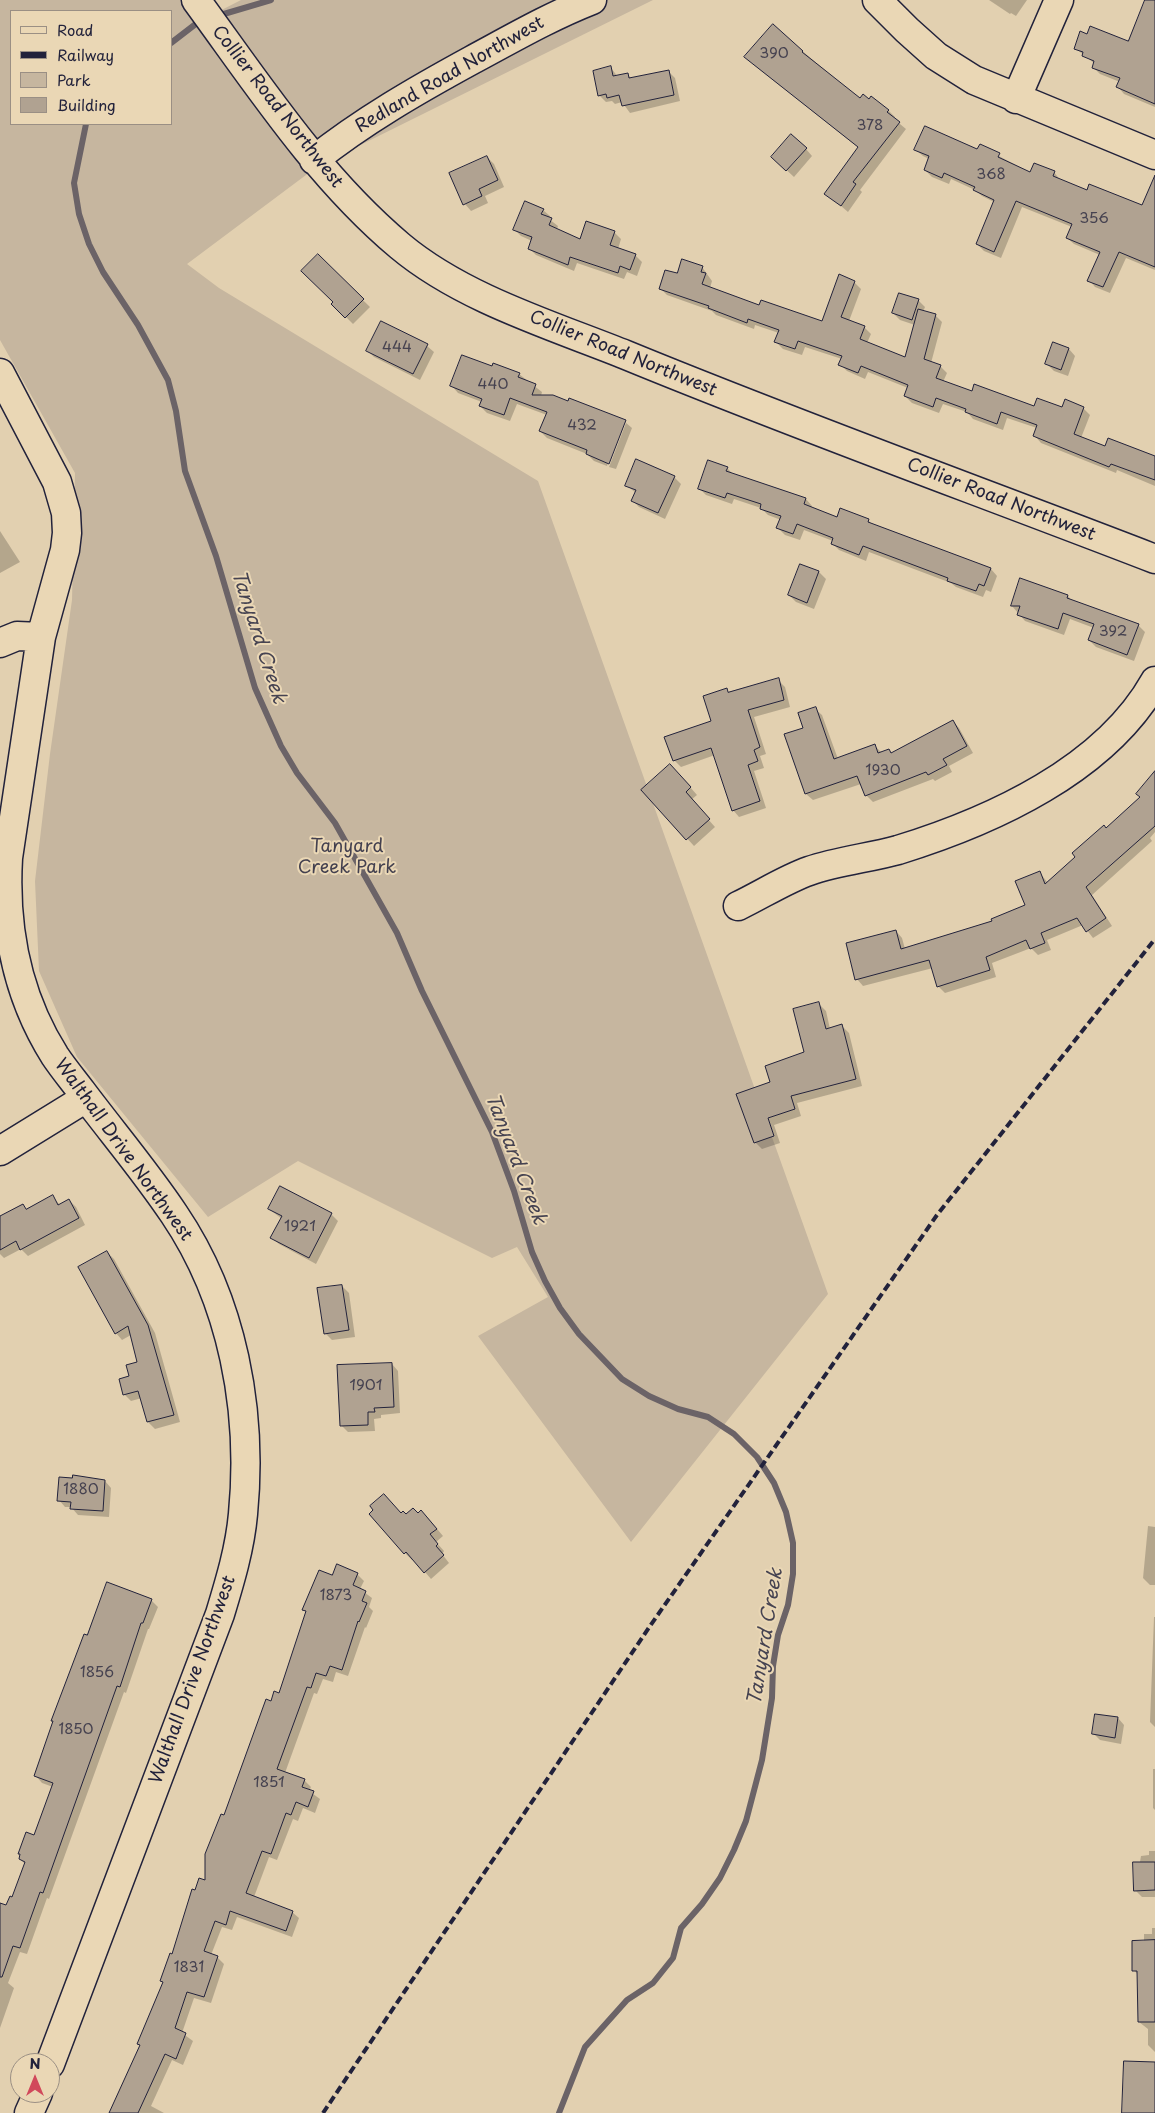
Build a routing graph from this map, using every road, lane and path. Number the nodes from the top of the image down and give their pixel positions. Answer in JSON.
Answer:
{"nodes":[{"id":1,"x":196,"y":0,"type":"edge"},
{"id":2,"x":592,"y":0,"type":"edge"},
{"id":3,"x":877,"y":0,"type":"edge"},
{"id":4,"x":1059,"y":0,"type":"edge"},
{"id":5,"x":1016,"y":99,"type":"junction"},
{"id":6,"x":1155,"y":155,"type":"edge"},
{"id":7,"x":314,"y":160,"type":"junction"},
{"id":8,"x":0,"y":372,"type":"edge"},
{"id":9,"x":1155,"y":559,"type":"edge"},
{"id":10,"x":41,"y":637,"type":"junction"},
{"id":11,"x":0,"y":643,"type":"edge"},
{"id":12,"x":1155,"y":681,"type":"edge"},
{"id":13,"x":738,"y":906,"type":"dead end"},
{"id":14,"x":86,"y":1098,"type":"junction"},
{"id":15,"x":0,"y":1151,"type":"edge"},
{"id":16,"x":54,"y":2053,"type":"edge"}],
"edges":[{"from":1,"to":7,"type":"street","name":"Collier Road Northwest"},
{"from":2,"to":7,"type":"street","name":"Redland Road Northwest"},
{"from":3,"to":5,"type":"street"},
{"from":4,"to":5,"type":"street"},
{"from":5,"to":6,"type":"street"},
{"from":7,"to":9,"type":"street","name":"Collier Road Northwest"},
{"from":8,"to":10,"type":"street","name":"Walthall Drive Northwest"},
{"from":10,"to":11,"type":"street"},
{"from":10,"to":14,"type":"street","name":"Walthall Drive Northwest"},
{"from":12,"to":13,"type":"street"},
{"from":14,"to":15,"type":"street"},
{"from":14,"to":16,"type":"street","name":"Walthall Drive Northwest"}]}
